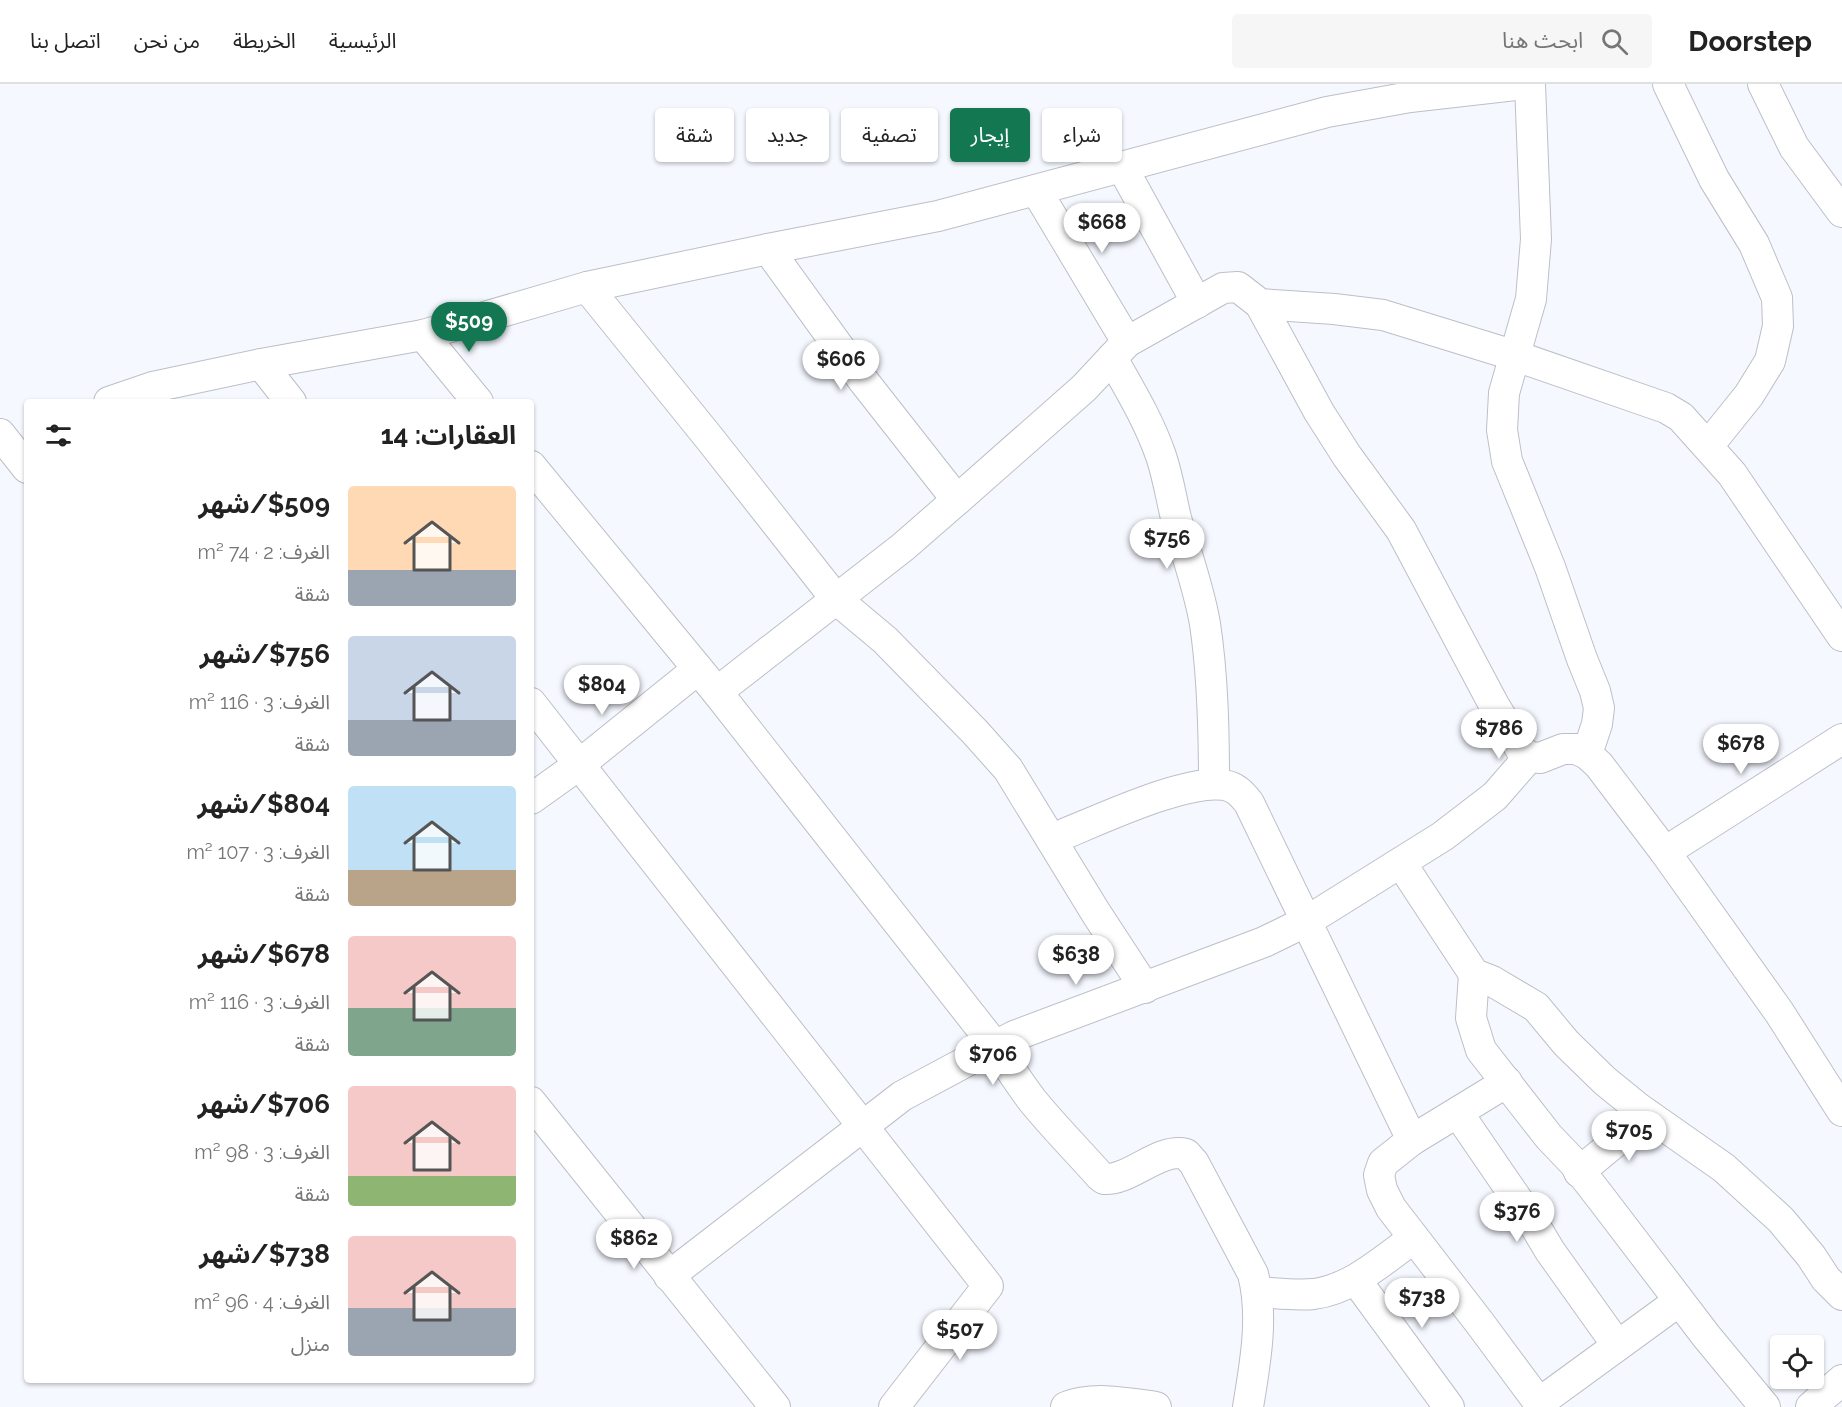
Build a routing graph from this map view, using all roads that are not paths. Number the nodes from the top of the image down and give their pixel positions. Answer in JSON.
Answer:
{"nodes":[{"id":1,"x":1528,"y":84,"type":"edge"},
{"id":2,"x":1668,"y":84,"type":"edge"},
{"id":3,"x":1763,"y":84,"type":"edge"},
{"id":4,"x":1122,"y":167,"type":"junction"},
{"id":5,"x":1036,"y":190,"type":"junction"},
{"id":6,"x":1842,"y":212,"type":"edge"},
{"id":7,"x":768,"y":249,"type":"junction"},
{"id":8,"x":587,"y":287,"type":"junction"},
{"id":9,"x":1197,"y":303,"type":"junction"},
{"id":10,"x":1260,"y":304,"type":"junction"},
{"id":11,"x":423,"y":335,"type":"junction"},
{"id":12,"x":1119,"y":350,"type":"junction"},
{"id":13,"x":1516,"y":356,"type":"junction"},
{"id":14,"x":261,"y":364,"type":"junction"},
{"id":15,"x":118,"y":399,"type":"edge"},
{"id":16,"x":289,"y":399,"type":"edge"},
{"id":17,"x":476,"y":399,"type":"edge"},
{"id":18,"x":0,"y":434,"type":"edge"},
{"id":19,"x":1708,"y":446,"type":"junction"},
{"id":20,"x":24,"y":459,"type":"edge"},
{"id":21,"x":534,"y":470,"type":"edge"},
{"id":22,"x":957,"y":500,"type":"junction"},
{"id":23,"x":836,"y":599,"type":"junction"},
{"id":24,"x":1842,"y":636,"type":"edge"},
{"id":25,"x":698,"y":669,"type":"junction"},
{"id":26,"x":717,"y":692,"type":"junction"},
{"id":27,"x":534,"y":706,"type":"edge"},
{"id":28,"x":1842,"y":739,"type":"edge"},
{"id":29,"x":1587,"y":754,"type":"junction"},
{"id":30,"x":1529,"y":757,"type":"junction"},
{"id":31,"x":580,"y":764,"type":"junction"},
{"id":32,"x":1214,"y":784,"type":"junction"},
{"id":33,"x":534,"y":797,"type":"edge"},
{"id":34,"x":1052,"y":839,"type":"junction"},
{"id":35,"x":1665,"y":852,"type":"junction"},
{"id":36,"x":1401,"y":863,"type":"junction"},
{"id":37,"x":1307,"y":921,"type":"junction"},
{"id":38,"x":1474,"y":974,"type":"junction"},
{"id":39,"x":1145,"y":988,"type":"junction"},
{"id":40,"x":994,"y":1046,"type":"junction"},
{"id":41,"x":1507,"y":1082,"type":"junction"},
{"id":42,"x":534,"y":1106,"type":"edge"},
{"id":43,"x":1842,"y":1111,"type":"edge"},
{"id":44,"x":1458,"y":1113,"type":"junction"},
{"id":45,"x":1648,"y":1115,"type":"junction"},
{"id":46,"x":863,"y":1128,"type":"junction"},
{"id":47,"x":1412,"y":1140,"type":"junction"},
{"id":48,"x":1579,"y":1172,"type":"junction"},
{"id":49,"x":1414,"y":1239,"type":"junction"},
{"id":50,"x":669,"y":1276,"type":"junction"},
{"id":51,"x":1356,"y":1280,"type":"junction"},
{"id":52,"x":1258,"y":1292,"type":"junction"},
{"id":53,"x":1842,"y":1295,"type":"edge"},
{"id":54,"x":1679,"y":1300,"type":"junction"},
{"id":55,"x":1617,"y":1345,"type":"junction"},
{"id":56,"x":1842,"y":1380,"type":"edge"},
{"id":57,"x":1535,"y":1405,"type":"edge"},
{"id":58,"x":775,"y":1407,"type":"edge"},
{"id":59,"x":894,"y":1407,"type":"edge"},
{"id":60,"x":1066,"y":1407,"type":"edge"},
{"id":61,"x":1156,"y":1407,"type":"edge"},
{"id":62,"x":1248,"y":1407,"type":"edge"},
{"id":63,"x":1449,"y":1407,"type":"edge"},
{"id":64,"x":1766,"y":1407,"type":"edge"},
{"id":65,"x":1810,"y":1407,"type":"edge"}],
"edges":[{"from":1,"to":4,"type":"street"},
{"from":1,"to":13,"type":"street"},
{"from":2,"to":19,"type":"street"},
{"from":3,"to":6,"type":"street"},
{"from":4,"to":5,"type":"street"},
{"from":4,"to":9,"type":"street"},
{"from":5,"to":7,"type":"street"},
{"from":5,"to":12,"type":"street"},
{"from":7,"to":8,"type":"street"},
{"from":7,"to":22,"type":"street"},
{"from":8,"to":11,"type":"street"},
{"from":8,"to":23,"type":"street"},
{"from":9,"to":10,"type":"street"},
{"from":9,"to":12,"type":"street"},
{"from":10,"to":13,"type":"street"},
{"from":10,"to":30,"type":"street"},
{"from":11,"to":14,"type":"street"},
{"from":11,"to":17,"type":"street"},
{"from":12,"to":22,"type":"street"},
{"from":12,"to":32,"type":"street"},
{"from":13,"to":19,"type":"street"},
{"from":13,"to":29,"type":"street"},
{"from":14,"to":15,"type":"street"},
{"from":14,"to":16,"type":"street"},
{"from":18,"to":20,"type":"street"},
{"from":19,"to":24,"type":"street"},
{"from":21,"to":25,"type":"street"},
{"from":22,"to":23,"type":"street"},
{"from":23,"to":26,"type":"street"},
{"from":23,"to":34,"type":"street"},
{"from":25,"to":26,"type":"street"},
{"from":25,"to":31,"type":"street"},
{"from":26,"to":40,"type":"street"},
{"from":27,"to":31,"type":"street"},
{"from":28,"to":35,"type":"street"},
{"from":29,"to":30,"type":"street"},
{"from":29,"to":35,"type":"street"},
{"from":30,"to":36,"type":"street"},
{"from":31,"to":33,"type":"street"},
{"from":31,"to":46,"type":"street"},
{"from":32,"to":34,"type":"street"},
{"from":32,"to":37,"type":"street"},
{"from":34,"to":39,"type":"street"},
{"from":35,"to":43,"type":"street"},
{"from":36,"to":37,"type":"street"},
{"from":36,"to":38,"type":"street"},
{"from":37,"to":39,"type":"street"},
{"from":37,"to":47,"type":"street"},
{"from":38,"to":41,"type":"street"},
{"from":38,"to":45,"type":"street"},
{"from":39,"to":40,"type":"street"},
{"from":40,"to":46,"type":"street"},
{"from":40,"to":52,"type":"street"},
{"from":41,"to":44,"type":"street"},
{"from":41,"to":48,"type":"street"},
{"from":42,"to":50,"type":"street"},
{"from":44,"to":47,"type":"street"},
{"from":44,"to":55,"type":"street"},
{"from":45,"to":48,"type":"street"},
{"from":45,"to":53,"type":"street"},
{"from":46,"to":50,"type":"street"},
{"from":46,"to":59,"type":"street"},
{"from":47,"to":49,"type":"street"},
{"from":48,"to":54,"type":"street"},
{"from":49,"to":51,"type":"street"},
{"from":49,"to":57,"type":"street"},
{"from":50,"to":58,"type":"street"},
{"from":51,"to":52,"type":"street"},
{"from":51,"to":63,"type":"street"},
{"from":52,"to":62,"type":"street"},
{"from":54,"to":55,"type":"street"},
{"from":54,"to":64,"type":"street"},
{"from":55,"to":57,"type":"street"},
{"from":56,"to":65,"type":"street"},
{"from":60,"to":61,"type":"street"}]}
